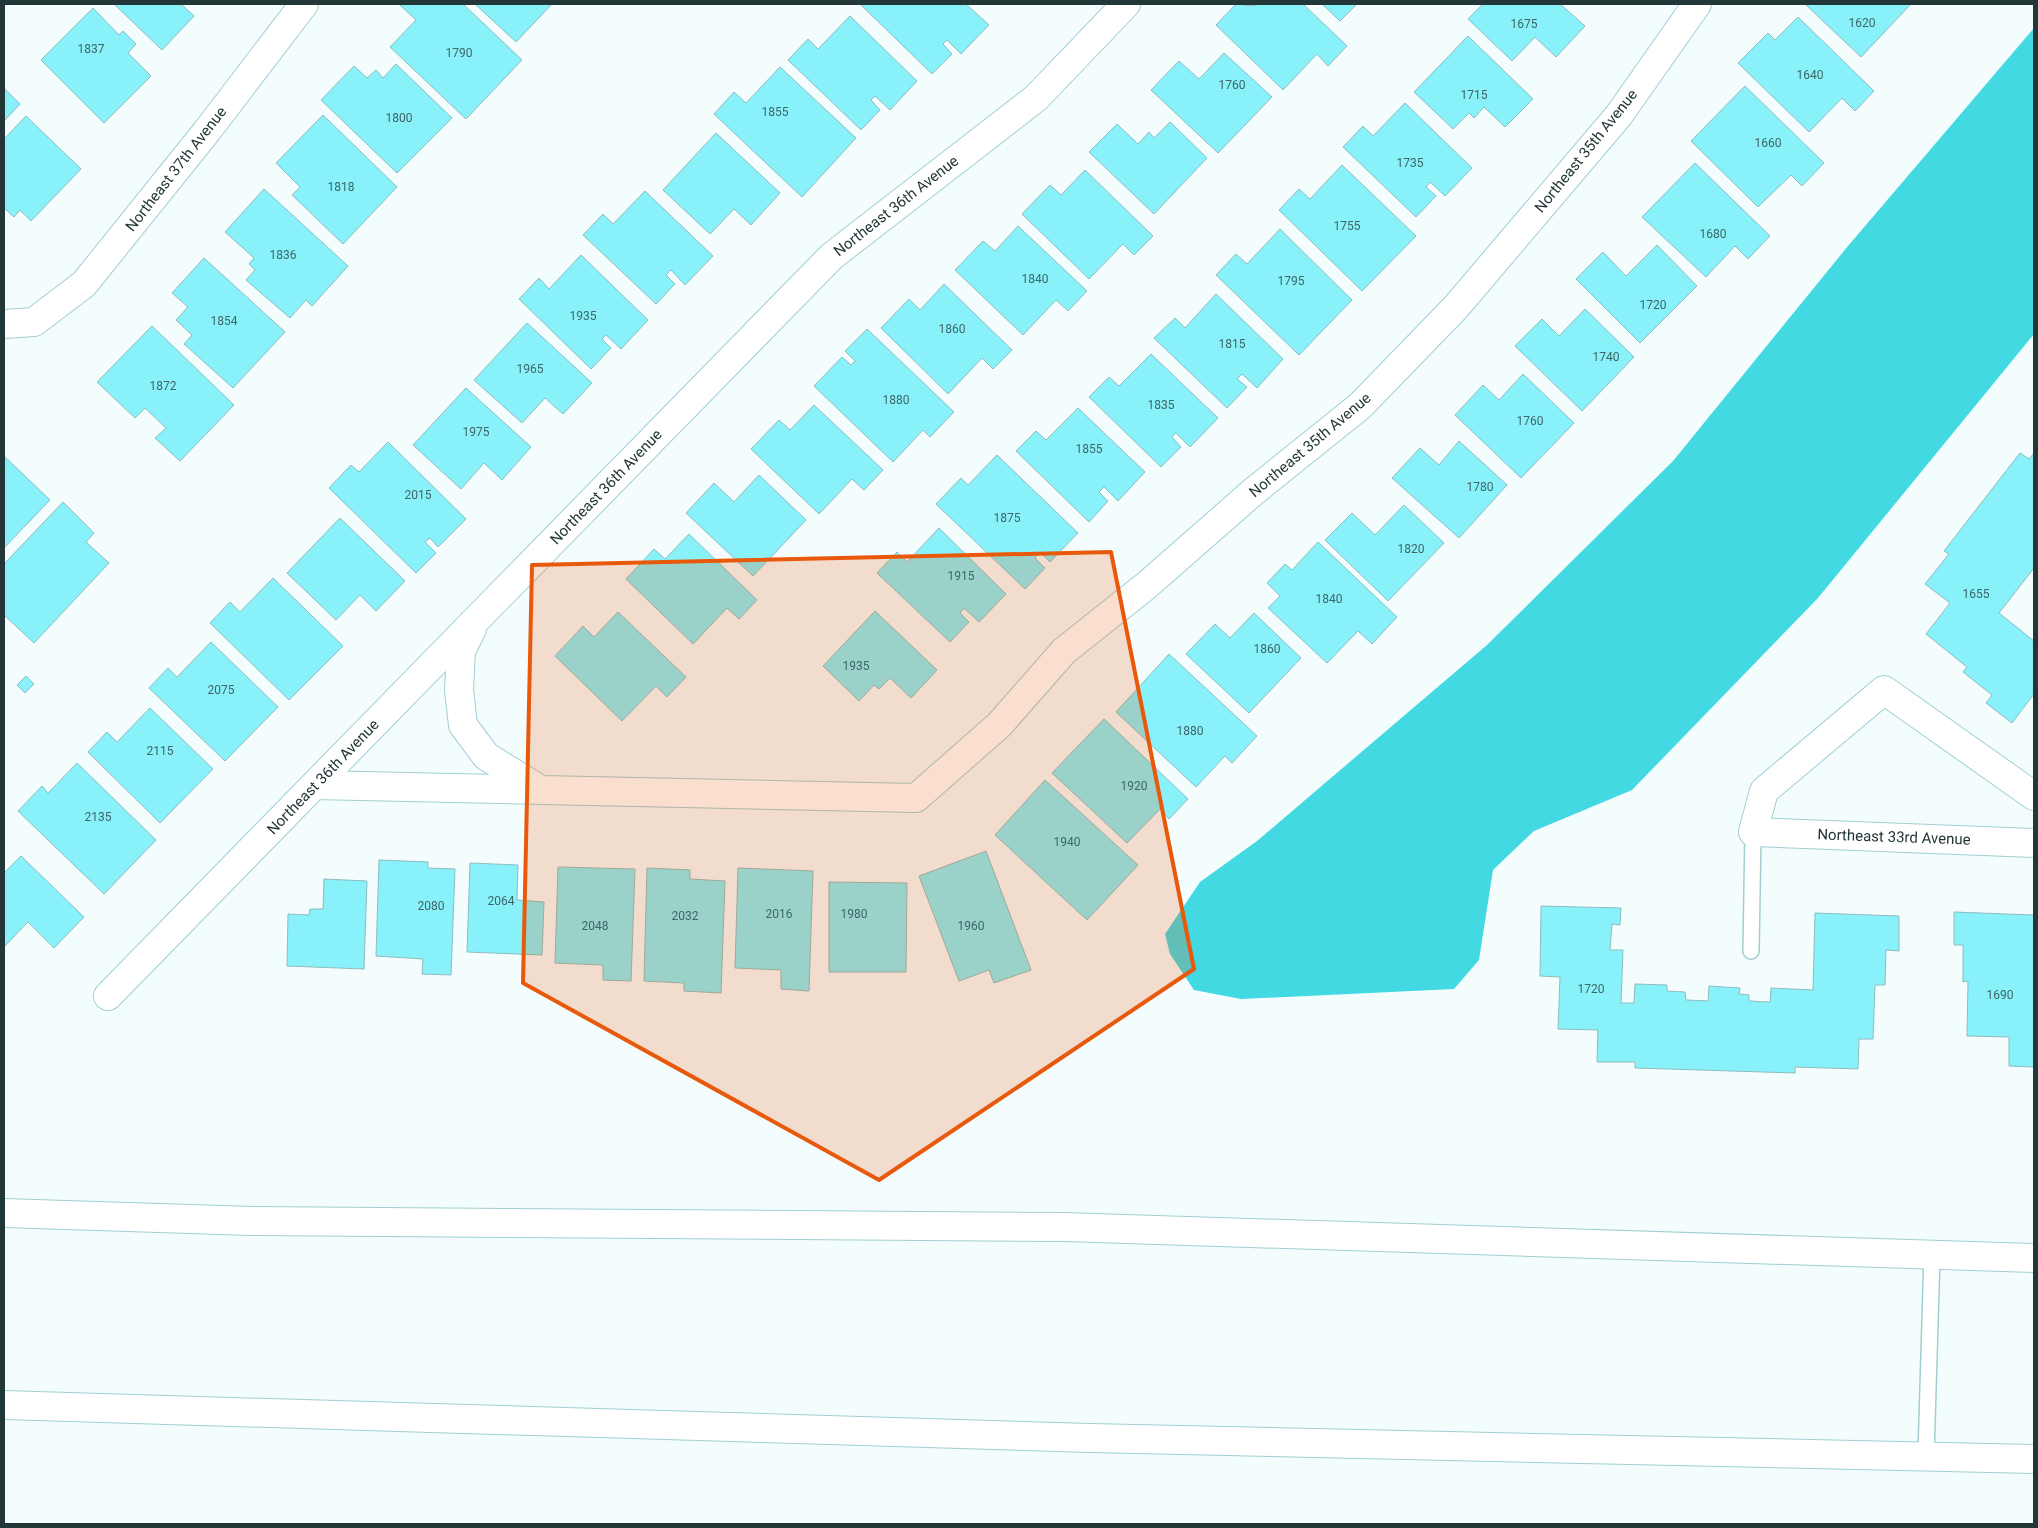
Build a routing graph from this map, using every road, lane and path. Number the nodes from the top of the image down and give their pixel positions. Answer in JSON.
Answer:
{"nodes":[{"id":1,"x":304,"y":4,"type":"edge"},
{"id":2,"x":1126,"y":4,"type":"edge"},
{"id":3,"x":1697,"y":4,"type":"edge"},
{"id":4,"x":4,"y":324,"type":"edge"},
{"id":5,"x":476,"y":620,"type":"junction"},
{"id":6,"x":315,"y":785,"type":"junction"},
{"id":7,"x":540,"y":790,"type":"junction"},
{"id":8,"x":2034,"y":796,"type":"edge"},
{"id":9,"x":1753,"y":832,"type":"junction"},
{"id":10,"x":2034,"y":843,"type":"edge"},
{"id":11,"x":1751,"y":951,"type":"dead end"},
{"id":12,"x":108,"y":996,"type":"dead end"},
{"id":13,"x":4,"y":1213,"type":"edge"},
{"id":14,"x":1932,"y":1255,"type":"junction"},
{"id":15,"x":2034,"y":1258,"type":"edge"},
{"id":16,"x":4,"y":1406,"type":"edge"},
{"id":17,"x":1926,"y":1456,"type":"junction"},
{"id":18,"x":2034,"y":1459,"type":"edge"}],
"edges":[{"from":1,"to":4,"type":"main road","name":"Northeast 37th Avenue"},
{"from":2,"to":5,"type":"main road","name":"Northeast 36th Avenue"},
{"from":3,"to":7,"type":"main road","name":"Northeast 35th Avenue"},
{"from":5,"to":6,"type":"main road","name":"Northeast 36th Avenue"},
{"from":5,"to":7,"type":"main road"},
{"from":6,"to":7,"type":"main road"},
{"from":6,"to":12,"type":"main road","name":"Northeast 36th Avenue"},
{"from":8,"to":9,"type":"main road"},
{"from":9,"to":10,"type":"main road","name":"Northeast 33rd Avenue"},
{"from":9,"to":11,"type":"lane"},
{"from":13,"to":14,"type":"main road"},
{"from":14,"to":15,"type":"main road"},
{"from":14,"to":17,"type":"lane"},
{"from":16,"to":17,"type":"main road"},
{"from":17,"to":18,"type":"main road"}]}
